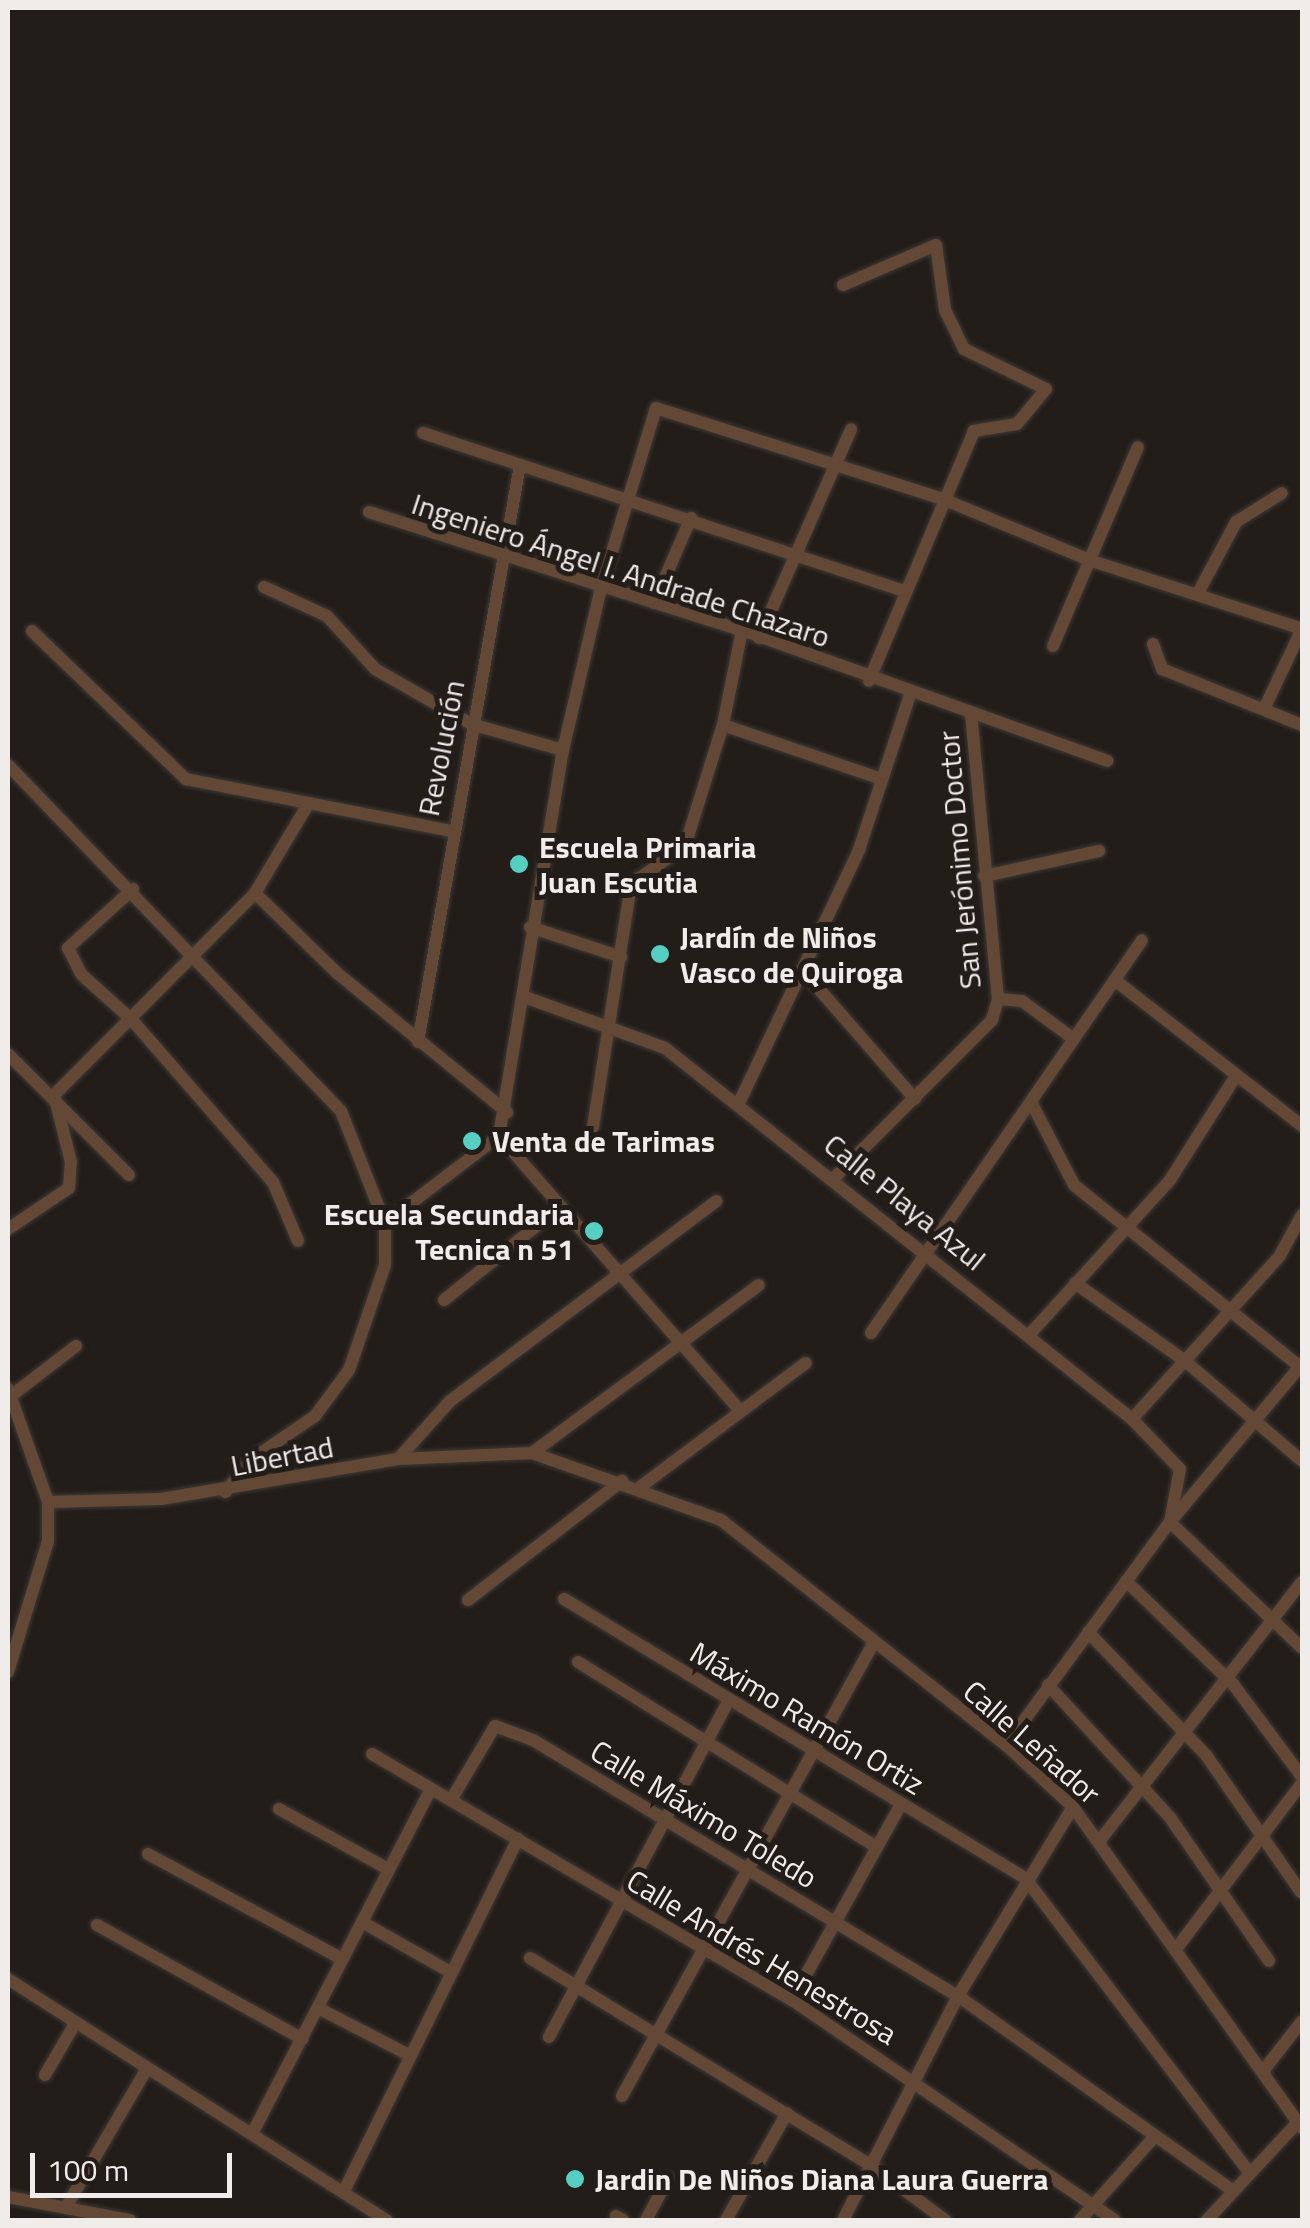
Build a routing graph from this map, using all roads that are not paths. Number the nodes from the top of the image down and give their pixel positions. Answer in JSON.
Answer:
{"nodes":[{"id":1,"x":843,"y":285,"type":"dead end"},
{"id":2,"x":851,"y":429,"type":"dead end"},
{"id":3,"x":423,"y":434,"type":"dead end"},
{"id":4,"x":1138,"y":447,"type":"dead end"},
{"id":5,"x":520,"y":465,"type":"junction"},
{"id":6,"x":834,"y":467,"type":"junction"},
{"id":7,"x":1282,"y":493,"type":"dead end"},
{"id":8,"x":628,"y":498,"type":"junction"},
{"id":9,"x":943,"y":499,"type":"junction"},
{"id":10,"x":369,"y":512,"type":"dead end"},
{"id":11,"x":691,"y":518,"type":"junction"},
{"id":12,"x":796,"y":554,"type":"junction"},
{"id":13,"x":502,"y":557,"type":"junction"},
{"id":14,"x":1092,"y":561,"type":"junction"},
{"id":15,"x":264,"y":587,"type":"dead end"},
{"id":16,"x":601,"y":588,"type":"junction"},
{"id":17,"x":904,"y":591,"type":"junction"},
{"id":18,"x":1198,"y":593,"type":"junction"},
{"id":19,"x":654,"y":603,"type":"junction"},
{"id":20,"x":1302,"y":629,"type":"edge"},
{"id":21,"x":742,"y":630,"type":"junction"},
{"id":22,"x":32,"y":631,"type":"dead end"},
{"id":23,"x":759,"y":638,"type":"junction"},
{"id":24,"x":1153,"y":644,"type":"dead end"},
{"id":25,"x":1053,"y":646,"type":"dead end"},
{"id":26,"x":869,"y":680,"type":"junction"},
{"id":27,"x":910,"y":695,"type":"junction"},
{"id":28,"x":1264,"y":709,"type":"junction"},
{"id":29,"x":971,"y":714,"type":"junction"},
{"id":30,"x":471,"y":724,"type":"junction"},
{"id":31,"x":1302,"y":724,"type":"edge"},
{"id":32,"x":723,"y":725,"type":"junction"},
{"id":33,"x":563,"y":750,"type":"junction"},
{"id":34,"x":1107,"y":760,"type":"dead end"},
{"id":35,"x":8,"y":765,"type":"edge"},
{"id":36,"x":882,"y":779,"type":"junction"},
{"id":37,"x":308,"y":806,"type":"junction"},
{"id":38,"x":451,"y":831,"type":"junction"},
{"id":39,"x":1100,"y":852,"type":"dead end"},
{"id":40,"x":984,"y":876,"type":"junction"},
{"id":41,"x":133,"y":889,"type":"junction"},
{"id":42,"x":255,"y":893,"type":"junction"},
{"id":43,"x":530,"y":927,"type":"junction"},
{"id":44,"x":1142,"y":940,"type":"dead end"},
{"id":45,"x":195,"y":955,"type":"junction"},
{"id":46,"x":621,"y":957,"type":"junction"},
{"id":47,"x":805,"y":973,"type":"junction"},
{"id":48,"x":1116,"y":981,"type":"junction"},
{"id":49,"x":522,"y":996,"type":"junction"},
{"id":50,"x":998,"y":999,"type":"junction"},
{"id":51,"x":132,"y":1020,"type":"junction"},
{"id":52,"x":608,"y":1028,"type":"junction"},
{"id":53,"x":1074,"y":1038,"type":"junction"},
{"id":54,"x":418,"y":1042,"type":"junction"},
{"id":55,"x":8,"y":1054,"type":"edge"},
{"id":56,"x":1236,"y":1076,"type":"junction"},
{"id":57,"x":54,"y":1095,"type":"junction"},
{"id":58,"x":915,"y":1098,"type":"junction"},
{"id":59,"x":1031,"y":1102,"type":"junction"},
{"id":60,"x":739,"y":1103,"type":"junction"},
{"id":61,"x":507,"y":1112,"type":"junction"},
{"id":62,"x":1302,"y":1126,"type":"edge"},
{"id":63,"x":593,"y":1127,"type":"dead end"},
{"id":64,"x":499,"y":1136,"type":"junction"},
{"id":65,"x":129,"y":1175,"type":"dead end"},
{"id":66,"x":836,"y":1177,"type":"junction"},
{"id":67,"x":716,"y":1201,"type":"dead end"},
{"id":68,"x":559,"y":1208,"type":"junction"},
{"id":69,"x":1302,"y":1216,"type":"edge"},
{"id":70,"x":385,"y":1222,"type":"junction"},
{"id":71,"x":1130,"y":1229,"type":"junction"},
{"id":72,"x":8,"y":1230,"type":"edge"},
{"id":73,"x":298,"y":1242,"type":"dead end"},
{"id":74,"x":926,"y":1250,"type":"junction"},
{"id":75,"x":620,"y":1275,"type":"junction"},
{"id":76,"x":1075,"y":1283,"type":"junction"},
{"id":77,"x":760,"y":1285,"type":"dead end"},
{"id":78,"x":444,"y":1300,"type":"dead end"},
{"id":79,"x":1229,"y":1312,"type":"junction"},
{"id":80,"x":871,"y":1333,"type":"dead end"},
{"id":81,"x":1029,"y":1335,"type":"junction"},
{"id":82,"x":682,"y":1344,"type":"junction"},
{"id":83,"x":76,"y":1346,"type":"dead end"},
{"id":84,"x":1185,"y":1361,"type":"junction"},
{"id":85,"x":806,"y":1363,"type":"dead end"},
{"id":86,"x":1302,"y":1366,"type":"edge"},
{"id":87,"x":9,"y":1393,"type":"edge"},
{"id":88,"x":741,"y":1412,"type":"junction"},
{"id":89,"x":1254,"y":1417,"type":"junction"},
{"id":90,"x":1132,"y":1418,"type":"junction"},
{"id":91,"x":532,"y":1454,"type":"junction"},
{"id":92,"x":398,"y":1459,"type":"junction"},
{"id":93,"x":1302,"y":1461,"type":"edge"},
{"id":94,"x":622,"y":1482,"type":"junction"},
{"id":95,"x":640,"y":1487,"type":"junction"},
{"id":96,"x":226,"y":1492,"type":"junction"},
{"id":97,"x":48,"y":1502,"type":"junction"},
{"id":98,"x":1170,"y":1522,"type":"junction"},
{"id":99,"x":1126,"y":1581,"type":"junction"},
{"id":100,"x":1302,"y":1582,"type":"edge"},
{"id":101,"x":564,"y":1599,"type":"dead end"},
{"id":102,"x":468,"y":1600,"type":"dead end"},
{"id":103,"x":1270,"y":1618,"type":"junction"},
{"id":104,"x":1088,"y":1632,"type":"junction"},
{"id":105,"x":873,"y":1644,"type":"junction"},
{"id":106,"x":1302,"y":1648,"type":"edge"},
{"id":107,"x":578,"y":1662,"type":"dead end"},
{"id":108,"x":8,"y":1672,"type":"edge"},
{"id":109,"x":1226,"y":1677,"type":"junction"},
{"id":110,"x":1048,"y":1685,"type":"junction"},
{"id":111,"x":729,"y":1700,"type":"junction"},
{"id":112,"x":1184,"y":1731,"type":"junction"},
{"id":113,"x":704,"y":1743,"type":"junction"},
{"id":114,"x":1006,"y":1745,"type":"junction"},
{"id":115,"x":812,"y":1749,"type":"junction"},
{"id":116,"x":372,"y":1754,"type":"dead end"},
{"id":117,"x":1302,"y":1780,"type":"edge"},
{"id":118,"x":1143,"y":1784,"type":"junction"},
{"id":119,"x":431,"y":1789,"type":"junction"},
{"id":120,"x":787,"y":1793,"type":"junction"},
{"id":121,"x":451,"y":1800,"type":"junction"},
{"id":122,"x":901,"y":1804,"type":"junction"},
{"id":123,"x":1072,"y":1807,"type":"junction"},
{"id":124,"x":280,"y":1809,"type":"dead end"},
{"id":125,"x":664,"y":1818,"type":"junction"},
{"id":126,"x":1262,"y":1836,"type":"junction"},
{"id":127,"x":518,"y":1839,"type":"junction"},
{"id":128,"x":1101,"y":1839,"type":"junction"},
{"id":129,"x":876,"y":1847,"type":"junction"},
{"id":130,"x":148,"y":1854,"type":"dead end"},
{"id":131,"x":746,"y":1867,"type":"junction"},
{"id":132,"x":388,"y":1869,"type":"junction"},
{"id":133,"x":1026,"y":1878,"type":"junction"},
{"id":134,"x":1222,"y":1888,"type":"junction"},
{"id":135,"x":1301,"y":1892,"type":"edge"},
{"id":136,"x":621,"y":1902,"type":"junction"},
{"id":137,"x":834,"y":1921,"type":"junction"},
{"id":138,"x":362,"y":1922,"type":"junction"},
{"id":139,"x":97,"y":1924,"type":"dead end"},
{"id":140,"x":701,"y":1949,"type":"junction"},
{"id":141,"x":1176,"y":1949,"type":"junction"},
{"id":142,"x":530,"y":1958,"type":"dead end"},
{"id":143,"x":342,"y":1959,"type":"junction"},
{"id":144,"x":1269,"y":1960,"type":"dead end"},
{"id":145,"x":452,"y":1973,"type":"junction"},
{"id":146,"x":8,"y":1979,"type":"edge"},
{"id":147,"x":575,"y":1984,"type":"junction"},
{"id":148,"x":958,"y":1996,"type":"junction"},
{"id":149,"x":792,"y":2000,"type":"junction"},
{"id":150,"x":318,"y":2008,"type":"junction"},
{"id":151,"x":1302,"y":2021,"type":"edge"},
{"id":152,"x":76,"y":2022,"type":"junction"},
{"id":153,"x":656,"y":2034,"type":"junction"},
{"id":154,"x":303,"y":2038,"type":"junction"},
{"id":155,"x":548,"y":2038,"type":"dead end"},
{"id":156,"x":409,"y":2054,"type":"junction"},
{"id":157,"x":146,"y":2070,"type":"junction"},
{"id":158,"x":1263,"y":2070,"type":"junction"},
{"id":159,"x":44,"y":2076,"type":"dead end"},
{"id":160,"x":917,"y":2080,"type":"junction"},
{"id":161,"x":622,"y":2096,"type":"dead end"},
{"id":162,"x":787,"y":2112,"type":"junction"},
{"id":163,"x":1300,"y":2125,"type":"edge"},
{"id":164,"x":252,"y":2134,"type":"junction"},
{"id":165,"x":1155,"y":2136,"type":"junction"},
{"id":166,"x":872,"y":2166,"type":"junction"},
{"id":167,"x":1250,"y":2174,"type":"junction"},
{"id":168,"x":668,"y":2179,"type":"dead end"},
{"id":169,"x":344,"y":2191,"type":"junction"},
{"id":170,"x":1233,"y":2192,"type":"junction"},
{"id":171,"x":8,"y":2197,"type":"edge"},
{"id":172,"x":1094,"y":2205,"type":"junction"},
{"id":173,"x":66,"y":2206,"type":"junction"},
{"id":174,"x":130,"y":2220,"type":"edge"},
{"id":175,"x":387,"y":2220,"type":"edge"},
{"id":176,"x":646,"y":2220,"type":"edge"},
{"id":177,"x":726,"y":2220,"type":"edge"},
{"id":178,"x":843,"y":2220,"type":"edge"},
{"id":179,"x":945,"y":2220,"type":"edge"},
{"id":180,"x":1080,"y":2220,"type":"edge"},
{"id":181,"x":1116,"y":2220,"type":"edge"},
{"id":182,"x":1207,"y":2220,"type":"edge"}],
"edges":[{"from":1,"to":9,"type":"street"},
{"from":2,"to":6,"type":"street"},
{"from":3,"to":5,"type":"street"},
{"from":4,"to":14,"type":"street"},
{"from":5,"to":8,"type":"street"},
{"from":5,"to":13,"type":"street","name":"Revolución"},
{"from":6,"to":8,"type":"street"},
{"from":6,"to":9,"type":"street"},
{"from":6,"to":12,"type":"street"},
{"from":7,"to":18,"type":"street"},
{"from":8,"to":11,"type":"street"},
{"from":8,"to":16,"type":"street"},
{"from":9,"to":14,"type":"street"},
{"from":9,"to":17,"type":"street"},
{"from":10,"to":13,"type":"street","name":"Ingeniero Ángel l. Andrade Chazaro"},
{"from":11,"to":12,"type":"street"},
{"from":11,"to":19,"type":"street"},
{"from":12,"to":17,"type":"street"},
{"from":12,"to":23,"type":"street"},
{"from":13,"to":16,"type":"street","name":"Ingeniero Ángel l. Andrade Chazaro"},
{"from":13,"to":30,"type":"street","name":"Revolución"},
{"from":14,"to":18,"type":"street"},
{"from":14,"to":25,"type":"street"},
{"from":15,"to":30,"type":"street"},
{"from":16,"to":19,"type":"street","name":"Ingeniero Ángel l. Andrade Chazaro"},
{"from":16,"to":33,"type":"street"},
{"from":17,"to":26,"type":"street"},
{"from":18,"to":20,"type":"street"},
{"from":19,"to":21,"type":"street","name":"Ingeniero Ángel l. Andrade Chazaro"},
{"from":20,"to":28,"type":"street"},
{"from":21,"to":23,"type":"street","name":"Ingeniero Ángel l. Andrade Chazaro"},
{"from":21,"to":32,"type":"street"},
{"from":22,"to":37,"type":"street"},
{"from":23,"to":26,"type":"street","name":"Ingeniero Ángel l. Andrade Chazaro"},
{"from":24,"to":28,"type":"street"},
{"from":26,"to":27,"type":"street","name":"Ingeniero Ángel l. Andrade Chazaro"},
{"from":27,"to":29,"type":"street","name":"Ingeniero Ángel l. Andrade Chazaro"},
{"from":27,"to":36,"type":"street"},
{"from":28,"to":31,"type":"street"},
{"from":29,"to":34,"type":"street","name":"Ingeniero Ángel l. Andrade Chazaro"},
{"from":29,"to":40,"type":"street","name":"San Jerónimo Doctor"},
{"from":30,"to":33,"type":"street"},
{"from":30,"to":38,"type":"street","name":"Revolución"},
{"from":32,"to":36,"type":"street"},
{"from":32,"to":46,"type":"street"},
{"from":33,"to":43,"type":"street"},
{"from":35,"to":41,"type":"street"},
{"from":36,"to":47,"type":"street"},
{"from":37,"to":38,"type":"street"},
{"from":37,"to":42,"type":"street"},
{"from":38,"to":54,"type":"street","name":"Revolución"},
{"from":39,"to":40,"type":"street"},
{"from":40,"to":50,"type":"street","name":"San Jerónimo Doctor"},
{"from":41,"to":45,"type":"street"},
{"from":41,"to":51,"type":"street"},
{"from":42,"to":45,"type":"street"},
{"from":42,"to":54,"type":"street"},
{"from":43,"to":46,"type":"street"},
{"from":43,"to":49,"type":"street"},
{"from":44,"to":48,"type":"street"},
{"from":45,"to":51,"type":"street"},
{"from":45,"to":70,"type":"street"},
{"from":46,"to":52,"type":"street"},
{"from":47,"to":58,"type":"street"},
{"from":47,"to":60,"type":"street"},
{"from":48,"to":53,"type":"street"},
{"from":48,"to":56,"type":"street"},
{"from":49,"to":52,"type":"street","name":"Calle Playa Azul"},
{"from":49,"to":61,"type":"street"},
{"from":50,"to":53,"type":"street"},
{"from":50,"to":58,"type":"street","name":"San Jerónimo Doctor"},
{"from":51,"to":57,"type":"street"},
{"from":51,"to":73,"type":"street"},
{"from":52,"to":60,"type":"street","name":"Calle Playa Azul"},
{"from":52,"to":63,"type":"street"},
{"from":53,"to":59,"type":"street"},
{"from":54,"to":61,"type":"street"},
{"from":55,"to":57,"type":"street"},
{"from":56,"to":62,"type":"street"},
{"from":56,"to":71,"type":"street"},
{"from":57,"to":65,"type":"street"},
{"from":57,"to":72,"type":"street"},
{"from":58,"to":66,"type":"street","name":"San Jerónimo Doctor"},
{"from":59,"to":71,"type":"street"},
{"from":59,"to":74,"type":"street"},
{"from":60,"to":66,"type":"street","name":"Calle Playa Azul"},
{"from":61,"to":64,"type":"street"},
{"from":64,"to":68,"type":"street"},
{"from":64,"to":70,"type":"street"},
{"from":66,"to":74,"type":"street","name":"Calle Playa Azul"},
{"from":67,"to":75,"type":"street"},
{"from":68,"to":75,"type":"street"},
{"from":68,"to":78,"type":"street"},
{"from":69,"to":79,"type":"street"},
{"from":70,"to":96,"type":"street"},
{"from":71,"to":76,"type":"street"},
{"from":71,"to":79,"type":"street"},
{"from":74,"to":80,"type":"street"},
{"from":74,"to":81,"type":"street","name":"Calle Playa Azul"},
{"from":75,"to":82,"type":"street"},
{"from":75,"to":92,"type":"street"},
{"from":76,"to":81,"type":"street"},
{"from":76,"to":84,"type":"street"},
{"from":77,"to":82,"type":"street"},
{"from":79,"to":84,"type":"street"},
{"from":79,"to":86,"type":"street"},
{"from":81,"to":90,"type":"street","name":"Calle Playa Azul"},
{"from":82,"to":88,"type":"street"},
{"from":82,"to":91,"type":"street"},
{"from":83,"to":87,"type":"street"},
{"from":84,"to":89,"type":"street"},
{"from":84,"to":90,"type":"street"},
{"from":85,"to":88,"type":"street"},
{"from":86,"to":89,"type":"street"},
{"from":87,"to":97,"type":"street"},
{"from":88,"to":95,"type":"street"},
{"from":89,"to":93,"type":"street"},
{"from":89,"to":98,"type":"street"},
{"from":90,"to":98,"type":"street","name":"Calle Playa Azul"},
{"from":91,"to":92,"type":"street","name":"Libertad"},
{"from":91,"to":94,"type":"street","name":"Libertad"},
{"from":92,"to":96,"type":"street","name":"Libertad"},
{"from":94,"to":95,"type":"street","name":"Libertad"},
{"from":94,"to":102,"type":"street"},
{"from":95,"to":105,"type":"street","name":"Calle Leñador"},
{"from":96,"to":97,"type":"street","name":"Libertad"},
{"from":97,"to":108,"type":"street"},
{"from":98,"to":99,"type":"street"},
{"from":98,"to":103,"type":"street"},
{"from":99,"to":104,"type":"street"},
{"from":99,"to":109,"type":"street"},
{"from":100,"to":103,"type":"street"},
{"from":101,"to":111,"type":"street","name":"Máximo Ramón Ortiz"},
{"from":103,"to":106,"type":"street"},
{"from":103,"to":109,"type":"street"},
{"from":104,"to":110,"type":"street"},
{"from":104,"to":112,"type":"street"},
{"from":105,"to":114,"type":"street","name":"Calle Leñador"},
{"from":105,"to":115,"type":"street"},
{"from":107,"to":113,"type":"street"},
{"from":109,"to":112,"type":"street"},
{"from":109,"to":117,"type":"street"},
{"from":110,"to":114,"type":"street"},
{"from":110,"to":118,"type":"street"},
{"from":111,"to":113,"type":"street"},
{"from":111,"to":115,"type":"street","name":"Máximo Ramón Ortiz"},
{"from":112,"to":118,"type":"street"},
{"from":112,"to":126,"type":"street"},
{"from":113,"to":120,"type":"street"},
{"from":113,"to":125,"type":"street"},
{"from":114,"to":123,"type":"street","name":"Calle Leñador"},
{"from":115,"to":120,"type":"street"},
{"from":115,"to":122,"type":"street","name":"Máximo Ramón Ortiz"},
{"from":116,"to":119,"type":"street","name":"Calle Andrés Henestrosa"},
{"from":117,"to":126,"type":"street"},
{"from":118,"to":128,"type":"street"},
{"from":118,"to":134,"type":"street"},
{"from":119,"to":121,"type":"street","name":"Calle Andrés Henestrosa"},
{"from":119,"to":132,"type":"street"},
{"from":120,"to":129,"type":"street"},
{"from":120,"to":131,"type":"street"},
{"from":121,"to":125,"type":"street","name":"Calle Máximo Toledo"},
{"from":121,"to":127,"type":"street","name":"Calle Andrés Henestrosa"},
{"from":122,"to":129,"type":"street"},
{"from":122,"to":133,"type":"street","name":"Máximo Ramón Ortiz"},
{"from":123,"to":128,"type":"street","name":"Calle Leñador"},
{"from":123,"to":133,"type":"street"},
{"from":124,"to":132,"type":"street"},
{"from":125,"to":131,"type":"street","name":"Calle Máximo Toledo"},
{"from":125,"to":136,"type":"street"},
{"from":126,"to":134,"type":"street"},
{"from":126,"to":135,"type":"street"},
{"from":127,"to":136,"type":"street","name":"Calle Andrés Henestrosa"},
{"from":127,"to":145,"type":"street"},
{"from":128,"to":141,"type":"street","name":"Calle Leñador"},
{"from":129,"to":137,"type":"street"},
{"from":130,"to":143,"type":"street"},
{"from":131,"to":137,"type":"street","name":"Calle Máximo Toledo"},
{"from":131,"to":140,"type":"street"},
{"from":132,"to":138,"type":"street"},
{"from":133,"to":148,"type":"street"},
{"from":133,"to":167,"type":"street"},
{"from":134,"to":141,"type":"street"},
{"from":134,"to":144,"type":"street"},
{"from":136,"to":140,"type":"street","name":"Calle Andrés Henestrosa"},
{"from":136,"to":147,"type":"street"},
{"from":137,"to":148,"type":"street","name":"Calle Máximo Toledo"},
{"from":137,"to":149,"type":"street"},
{"from":138,"to":143,"type":"street"},
{"from":138,"to":145,"type":"street"},
{"from":139,"to":154,"type":"street"},
{"from":140,"to":149,"type":"street","name":"Calle Andrés Henestrosa"},
{"from":140,"to":153,"type":"street"},
{"from":141,"to":158,"type":"street","name":"Calle Leñador"},
{"from":142,"to":147,"type":"street"},
{"from":143,"to":150,"type":"street"},
{"from":145,"to":156,"type":"street"},
{"from":146,"to":152,"type":"street"},
{"from":147,"to":153,"type":"street"},
{"from":147,"to":155,"type":"street"},
{"from":148,"to":160,"type":"street"},
{"from":148,"to":165,"type":"street","name":"Calle Máximo Toledo"},
{"from":149,"to":160,"type":"street","name":"Calle Andrés Henestrosa"},
{"from":150,"to":154,"type":"street"},
{"from":150,"to":156,"type":"street"},
{"from":151,"to":158,"type":"street"},
{"from":152,"to":157,"type":"street"},
{"from":152,"to":159,"type":"street"},
{"from":153,"to":161,"type":"street"},
{"from":153,"to":162,"type":"street"},
{"from":154,"to":164,"type":"street"},
{"from":156,"to":169,"type":"street"},
{"from":157,"to":164,"type":"street"},
{"from":157,"to":173,"type":"street"},
{"from":158,"to":163,"type":"street","name":"Calle Leñador"},
{"from":160,"to":166,"type":"street"},
{"from":160,"to":172,"type":"street","name":"Calle Andrés Henestrosa"},
{"from":162,"to":166,"type":"street"},
{"from":162,"to":177,"type":"street"},
{"from":163,"to":167,"type":"street"},
{"from":164,"to":169,"type":"street"},
{"from":165,"to":170,"type":"street","name":"Calle Máximo Toledo"},
{"from":165,"to":172,"type":"street"},
{"from":166,"to":178,"type":"street"},
{"from":166,"to":179,"type":"street"},
{"from":167,"to":170,"type":"street"},
{"from":168,"to":176,"type":"street"},
{"from":169,"to":175,"type":"street"},
{"from":170,"to":182,"type":"street"},
{"from":171,"to":173,"type":"street"},
{"from":172,"to":180,"type":"street"},
{"from":172,"to":181,"type":"street","name":"Calle Andrés Henestrosa"},
{"from":173,"to":174,"type":"street"}]}
